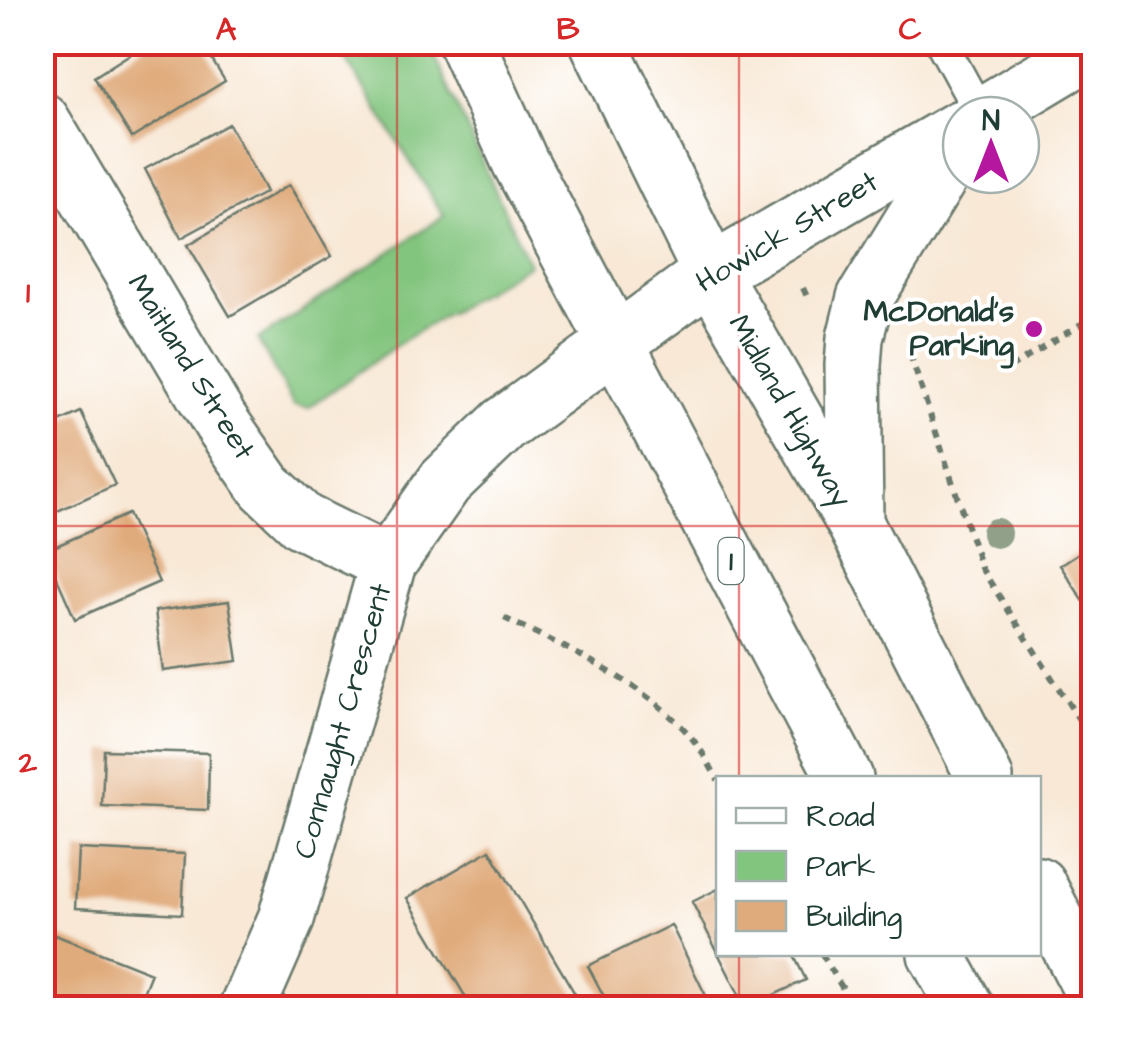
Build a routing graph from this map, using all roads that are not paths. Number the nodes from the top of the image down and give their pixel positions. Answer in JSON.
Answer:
{"nodes":[{"id":1,"x":466,"y":42,"type":"edge"},
{"id":2,"x":598,"y":42,"type":"edge"},
{"id":3,"x":942,"y":42,"type":"edge"},
{"id":4,"x":1094,"y":48,"type":"edge"},
{"id":5,"x":970,"y":95,"type":"edge"},
{"id":6,"x":1015,"y":95,"type":"edge"},
{"id":7,"x":42,"y":121,"type":"edge"},
{"id":8,"x":941,"y":140,"type":"edge"},
{"id":9,"x":941,"y":175,"type":"edge"},
{"id":10,"x":711,"y":274,"type":"junction"},
{"id":11,"x":617,"y":342,"type":"junction"},
{"id":12,"x":855,"y":523,"type":"junction"},
{"id":13,"x":388,"y":563,"type":"junction"},
{"id":14,"x":844,"y":776,"type":"edge"},
{"id":15,"x":983,"y":776,"type":"edge"},
{"id":16,"x":1041,"y":891,"type":"edge"},
{"id":17,"x":937,"y":956,"type":"edge"},
{"id":18,"x":1094,"y":994,"type":"edge"},
{"id":19,"x":247,"y":1008,"type":"edge"},
{"id":20,"x":966,"y":1008,"type":"edge"}],
"edges":[{"from":1,"to":11,"type":"main road","number":"1"},
{"from":2,"to":10,"type":"main road","name":"Midland Highway"},
{"from":3,"to":5,"type":"lane"},
{"from":4,"to":6,"type":"main road"},
{"from":7,"to":13,"type":"main road","name":"Maitland Street"},
{"from":8,"to":10,"type":"main road","name":"Howick Street"},
{"from":9,"to":12,"type":"main road"},
{"from":10,"to":11,"type":"main road","name":"Howick Street"},
{"from":10,"to":12,"type":"main road","name":"Midland Highway"},
{"from":11,"to":13,"type":"main road","name":"Connaught Crescent"},
{"from":11,"to":14,"type":"main road","number":"1"},
{"from":12,"to":15,"type":"main road","name":"Midland Highway"},
{"from":13,"to":19,"type":"main road","name":"Connaught Crescent"},
{"from":16,"to":18,"type":"main road"},
{"from":17,"to":20,"type":"main road"}]}
